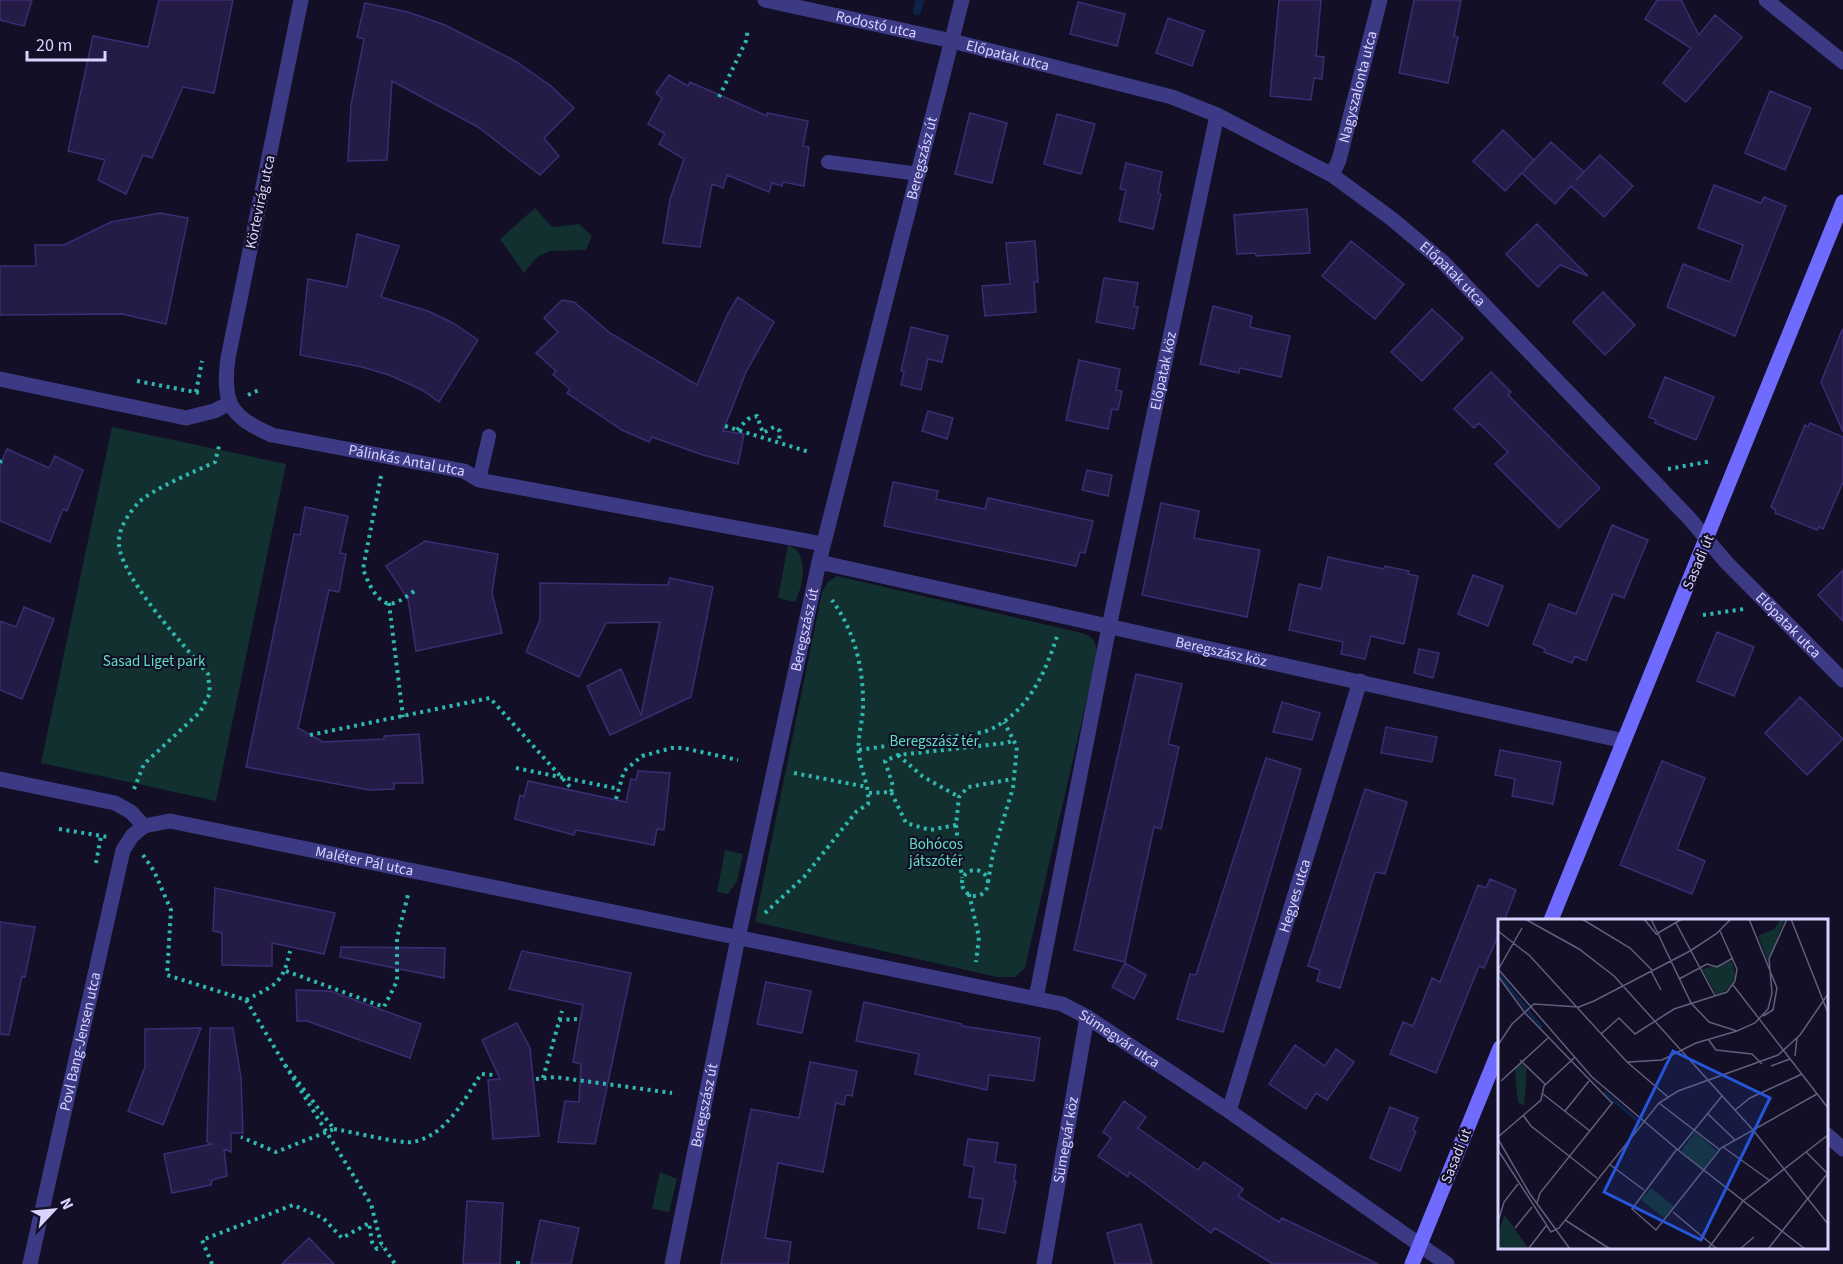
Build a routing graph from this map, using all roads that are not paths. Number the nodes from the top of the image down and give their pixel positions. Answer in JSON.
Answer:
{"nodes":[{"id":1,"x":301,"y":0,"type":"edge"},
{"id":2,"x":765,"y":0,"type":"edge"},
{"id":3,"x":962,"y":0,"type":"edge"},
{"id":4,"x":1380,"y":0,"type":"edge"},
{"id":5,"x":1766,"y":0,"type":"edge"},
{"id":6,"x":952,"y":40,"type":"junction"},
{"id":7,"x":1843,"y":62,"type":"edge"},
{"id":8,"x":1217,"y":115,"type":"junction"},
{"id":9,"x":828,"y":162,"type":"dead end"},
{"id":10,"x":920,"y":174,"type":"junction"},
{"id":11,"x":1332,"y":175,"type":"junction"},
{"id":12,"x":1843,"y":202,"type":"edge"},
{"id":13,"x":0,"y":379,"type":"edge"},
{"id":14,"x":229,"y":400,"type":"junction"},
{"id":15,"x":489,"y":436,"type":"dead end"},
{"id":16,"x":479,"y":480,"type":"junction"},
{"id":17,"x":1708,"y":539,"type":"junction"},
{"id":18,"x":824,"y":544,"type":"junction"},
{"id":19,"x":819,"y":562,"type":"junction"},
{"id":20,"x":1109,"y":627,"type":"junction"},
{"id":21,"x":1843,"y":680,"type":"edge"},
{"id":22,"x":1360,"y":681,"type":"junction"},
{"id":23,"x":1624,"y":741,"type":"junction"},
{"id":24,"x":0,"y":779,"type":"edge"},
{"id":25,"x":144,"y":826,"type":"junction"},
{"id":26,"x":1552,"y":919,"type":"edge"},
{"id":27,"x":738,"y":938,"type":"junction"},
{"id":28,"x":1036,"y":998,"type":"junction"},
{"id":29,"x":1087,"y":1017,"type":"junction"},
{"id":30,"x":1498,"y":1053,"type":"edge"},
{"id":31,"x":1229,"y":1111,"type":"junction"},
{"id":32,"x":1828,"y":1135,"type":"edge"},
{"id":33,"x":1843,"y":1149,"type":"edge"},
{"id":34,"x":1420,"y":1245,"type":"junction"},
{"id":35,"x":30,"y":1264,"type":"edge"},
{"id":36,"x":672,"y":1264,"type":"edge"},
{"id":37,"x":1044,"y":1264,"type":"edge"},
{"id":38,"x":1412,"y":1264,"type":"edge"},
{"id":39,"x":1447,"y":1264,"type":"edge"}],
"edges":[{"from":1,"to":14,"type":"street","name":"Körtevirág utca"},
{"from":2,"to":6,"type":"street","name":"Rodostó utca"},
{"from":3,"to":6,"type":"street","name":"Beregszász út"},
{"from":4,"to":11,"type":"street","name":"Nagyszalonta utca"},
{"from":5,"to":7,"type":"street"},
{"from":6,"to":8,"type":"street","name":"Előpatak utca"},
{"from":6,"to":10,"type":"street","name":"Beregszász út"},
{"from":8,"to":11,"type":"street","name":"Előpatak utca"},
{"from":8,"to":20,"type":"street","name":"Előpatak köz"},
{"from":9,"to":10,"type":"lane"},
{"from":10,"to":18,"type":"street","name":"Beregszász út"},
{"from":11,"to":17,"type":"street","name":"Előpatak utca"},
{"from":12,"to":17,"type":"street","name":"Sasadi út"},
{"from":13,"to":14,"type":"street"},
{"from":14,"to":16,"type":"street","name":"Pálinkás Antal utca"},
{"from":15,"to":16,"type":"lane"},
{"from":16,"to":18,"type":"street","name":"Pálinkás Antal utca"},
{"from":17,"to":21,"type":"street","name":"Előpatak utca"},
{"from":17,"to":23,"type":"street","name":"Sasadi út"},
{"from":18,"to":19,"type":"street","name":"Beregszász út"},
{"from":19,"to":20,"type":"street","name":"Beregszász köz"},
{"from":19,"to":27,"type":"street","name":"Beregszász út"},
{"from":20,"to":22,"type":"street","name":"Beregszász köz"},
{"from":20,"to":28,"type":"street"},
{"from":22,"to":23,"type":"street","name":"Beregszász köz"},
{"from":22,"to":31,"type":"street","name":"Hegyes utca"},
{"from":23,"to":26,"type":"street","name":"Sasadi út"},
{"from":24,"to":25,"type":"street"},
{"from":25,"to":27,"type":"street","name":"Maléter Pál utca"},
{"from":25,"to":35,"type":"street","name":"Povl Bang-Jensen utca"},
{"from":27,"to":28,"type":"street","name":"Sümegvár utca"},
{"from":27,"to":36,"type":"street","name":"Beregszász út"},
{"from":28,"to":29,"type":"street","name":"Sümegvár utca"},
{"from":29,"to":31,"type":"street","name":"Sümegvár utca"},
{"from":29,"to":37,"type":"street","name":"Sümegvár köz"},
{"from":30,"to":34,"type":"street","name":"Sasadi út"},
{"from":31,"to":34,"type":"street","name":"Sümegvár utca"},
{"from":32,"to":33,"type":"street"},
{"from":34,"to":38,"type":"street","name":"Sasadi út"},
{"from":34,"to":39,"type":"street","name":"Sümegvár utca"}]}
